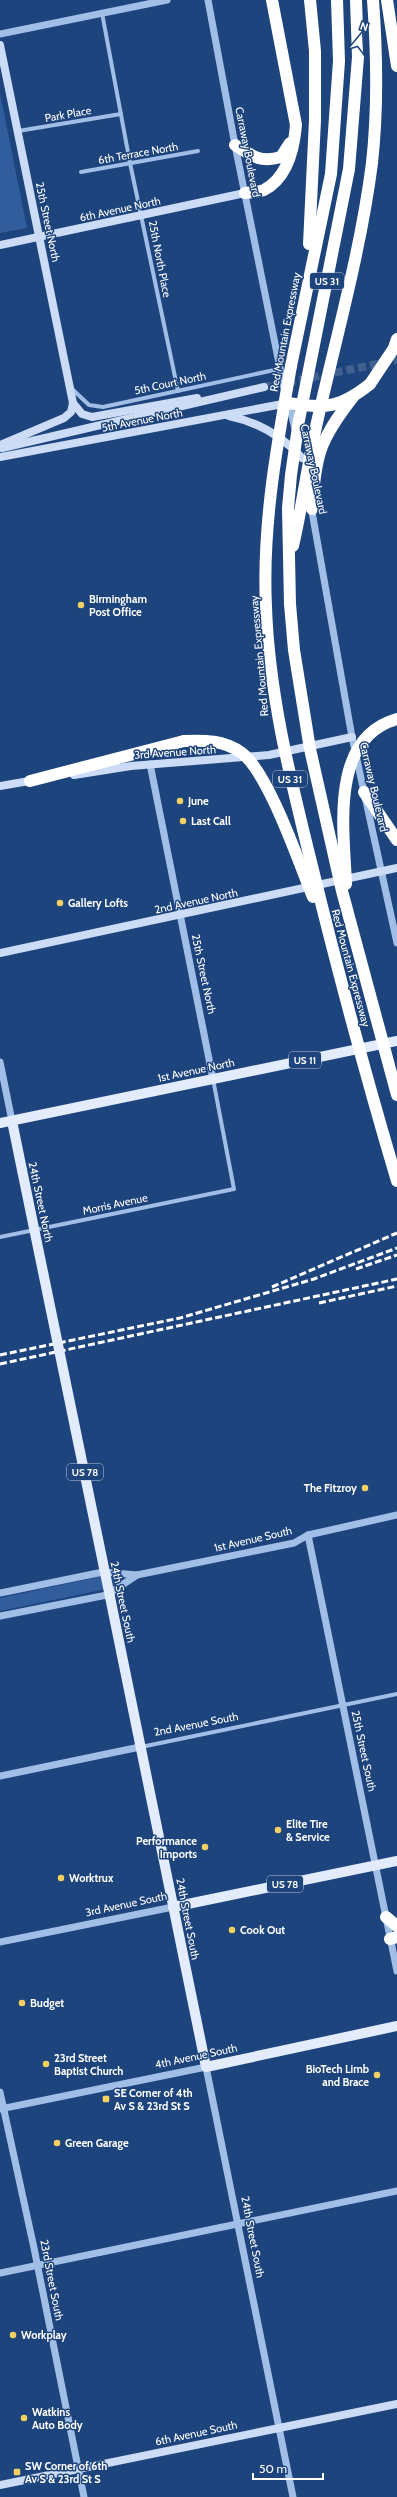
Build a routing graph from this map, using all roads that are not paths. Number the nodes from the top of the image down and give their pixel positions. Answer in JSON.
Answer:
{"nodes":[{"id":1,"x":167,"y":0,"type":"edge"},
{"id":2,"x":208,"y":0,"type":"edge"},
{"id":3,"x":310,"y":0,"type":"edge"},
{"id":4,"x":337,"y":0,"type":"edge"},
{"id":5,"x":356,"y":0,"type":"edge"},
{"id":6,"x":373,"y":0,"type":"edge"},
{"id":7,"x":387,"y":0,"type":"edge"},
{"id":8,"x":273,"y":5,"type":"edge"},
{"id":9,"x":102,"y":13,"type":"junction"},
{"id":10,"x":0,"y":34,"type":"edge"},
{"id":11,"x":0,"y":45,"type":"edge"},
{"id":12,"x":397,"y":66,"type":"edge"},
{"id":13,"x":121,"y":114,"type":"junction"},
{"id":14,"x":296,"y":125,"type":"junction"},
{"id":15,"x":18,"y":132,"type":"junction"},
{"id":16,"x":235,"y":145,"type":"junction"},
{"id":17,"x":198,"y":151,"type":"dead end"},
{"id":18,"x":130,"y":163,"type":"junction"},
{"id":19,"x":81,"y":172,"type":"dead end"},
{"id":20,"x":245,"y":193,"type":"junction"},
{"id":21,"x":142,"y":215,"type":"junction"},
{"id":22,"x":41,"y":237,"type":"junction"},
{"id":23,"x":0,"y":245,"type":"edge"},
{"id":24,"x":397,"y":339,"type":"edge"},
{"id":25,"x":285,"y":367,"type":"junction"},
{"id":26,"x":71,"y":388,"type":"junction"},
{"id":27,"x":178,"y":391,"type":"junction"},
{"id":28,"x":353,"y":397,"type":"junction"},
{"id":29,"x":73,"y":403,"type":"junction"},
{"id":30,"x":288,"y":403,"type":"junction"},
{"id":31,"x":226,"y":416,"type":"junction"},
{"id":32,"x":0,"y":445,"type":"edge"},
{"id":33,"x":0,"y":448,"type":"edge"},
{"id":34,"x":0,"y":457,"type":"edge"},
{"id":35,"x":302,"y":458,"type":"junction"},
{"id":36,"x":312,"y":509,"type":"junction"},
{"id":37,"x":289,"y":560,"type":"junction"},
{"id":38,"x":397,"y":719,"type":"edge"},
{"id":39,"x":352,"y":737,"type":"junction"},
{"id":40,"x":150,"y":764,"type":"junction"},
{"id":41,"x":30,"y":781,"type":"junction"},
{"id":42,"x":0,"y":786,"type":"edge"},
{"id":43,"x":364,"y":792,"type":"junction"},
{"id":44,"x":397,"y":840,"type":"edge"},
{"id":45,"x":397,"y":868,"type":"edge"},
{"id":46,"x":382,"y":871,"type":"junction"},
{"id":47,"x":347,"y":910,"type":"junction"},
{"id":48,"x":180,"y":916,"type":"junction"},
{"id":49,"x":329,"y":938,"type":"junction"},
{"id":50,"x":397,"y":943,"type":"edge"},
{"id":51,"x":0,"y":953,"type":"edge"},
{"id":52,"x":397,"y":1041,"type":"edge"},
{"id":53,"x":0,"y":1062,"type":"edge"},
{"id":54,"x":213,"y":1079,"type":"junction"},
{"id":55,"x":397,"y":1095,"type":"edge"},
{"id":56,"x":12,"y":1121,"type":"junction"},
{"id":57,"x":0,"y":1123,"type":"edge"},
{"id":58,"x":397,"y":1182,"type":"edge"},
{"id":59,"x":234,"y":1189,"type":"joint"},
{"id":60,"x":0,"y":1237,"type":"edge"},
{"id":61,"x":59,"y":1346,"type":"joint"},
{"id":62,"x":397,"y":1515,"type":"edge"},
{"id":63,"x":308,"y":1534,"type":"junction"},
{"id":64,"x":137,"y":1575,"type":"junction"},
{"id":65,"x":0,"y":1593,"type":"edge"},
{"id":66,"x":0,"y":1616,"type":"edge"},
{"id":67,"x":397,"y":1694,"type":"edge"},
{"id":68,"x":343,"y":1706,"type":"junction"},
{"id":69,"x":140,"y":1747,"type":"junction"},
{"id":70,"x":0,"y":1776,"type":"edge"},
{"id":71,"x":397,"y":1861,"type":"edge"},
{"id":72,"x":376,"y":1865,"type":"junction"},
{"id":73,"x":173,"y":1907,"type":"junction"},
{"id":74,"x":386,"y":1917,"type":"junction"},
{"id":75,"x":397,"y":1926,"type":"edge"},
{"id":76,"x":0,"y":1942,"type":"edge"},
{"id":77,"x":394,"y":1942,"type":"edge"},
{"id":78,"x":397,"y":1971,"type":"edge"},
{"id":79,"x":397,"y":2026,"type":"edge"},
{"id":80,"x":206,"y":2067,"type":"junction"},
{"id":81,"x":0,"y":2092,"type":"edge"},
{"id":82,"x":2,"y":2109,"type":"edge"},
{"id":83,"x":397,"y":2191,"type":"edge"},
{"id":84,"x":238,"y":2224,"type":"junction"},
{"id":85,"x":37,"y":2265,"type":"junction"},
{"id":86,"x":0,"y":2273,"type":"edge"},
{"id":87,"x":397,"y":2404,"type":"edge"},
{"id":88,"x":279,"y":2427,"type":"junction"},
{"id":89,"x":78,"y":2468,"type":"junction"},
{"id":90,"x":0,"y":2485,"type":"edge"},
{"id":91,"x":84,"y":2497,"type":"edge"},
{"id":92,"x":293,"y":2497,"type":"edge"}],
"edges":[{"from":1,"to":9,"type":"street"},
{"from":2,"to":16,"type":"street","name":"Carraway Boulevard"},
{"from":3,"to":25,"type":"highway"},
{"from":4,"to":25,"type":"highway","name":"Red Mountain Expressway","number":"US 31"},
{"from":5,"to":37,"type":"highway","name":"Red Mountain Expressway","number":"US 31","bridge":true},
{"from":6,"to":37,"type":"highway","bridge":true},
{"from":7,"to":12,"type":"highway"},
{"from":8,"to":14,"type":"highway"},
{"from":9,"to":10,"type":"street"},
{"from":9,"to":13,"type":"street","name":"25th North Place"},
{"from":11,"to":15,"type":"main road","name":"25th Street North"},
{"from":13,"to":15,"type":"street","name":"Park Place"},
{"from":13,"to":18,"type":"street","name":"25th North Place"},
{"from":14,"to":16,"type":"highway"},
{"from":14,"to":20,"type":"highway"},
{"from":15,"to":22,"type":"main road","name":"25th Street North"},
{"from":16,"to":20,"type":"street","name":"Carraway Boulevard"},
{"from":17,"to":18,"type":"street","name":"6th Terrace North"},
{"from":18,"to":19,"type":"street","name":"6th Terrace North"},
{"from":18,"to":21,"type":"street","name":"25th North Place"},
{"from":20,"to":21,"type":"main road","name":"6th Avenue North"},
{"from":20,"to":25,"type":"street","name":"Carraway Boulevard"},
{"from":21,"to":22,"type":"main road","name":"6th Avenue North"},
{"from":21,"to":27,"type":"street","name":"25th North Place"},
{"from":22,"to":23,"type":"main road","name":"6th Avenue North"},
{"from":22,"to":26,"type":"main road","name":"25th Street North"},
{"from":24,"to":28,"type":"highway","bridge":true},
{"from":25,"to":27,"type":"street","name":"5th Court North"},
{"from":25,"to":30,"type":"street","name":"Carraway Boulevard"},
{"from":25,"to":49,"type":"highway","name":"Red Mountain Expressway","number":"US 31","bridge":true},
{"from":26,"to":27,"type":"street","name":"5th Court North"},
{"from":26,"to":29,"type":"main road","name":"25th Street North"},
{"from":28,"to":30,"type":"highway"},
{"from":28,"to":36,"type":"highway"},
{"from":29,"to":32,"type":"main road"},
{"from":29,"to":33,"type":"main road","name":"5th Avenue North"},
{"from":30,"to":31,"type":"main road","name":"5th Avenue North"},
{"from":30,"to":35,"type":"street","name":"Carraway Boulevard"},
{"from":31,"to":34,"type":"main road","name":"5th Avenue North"},
{"from":31,"to":35,"type":"main road"},
{"from":35,"to":36,"type":"street","name":"Carraway Boulevard"},
{"from":36,"to":39,"type":"street","name":"Carraway Boulevard"},
{"from":37,"to":47,"type":"highway","name":"Red Mountain Expressway","number":"US 31","bridge":true},
{"from":38,"to":47,"type":"highway","bridge":true},
{"from":39,"to":40,"type":"main road","name":"3rd Avenue North"},
{"from":39,"to":43,"type":"street","name":"Carraway Boulevard"},
{"from":40,"to":41,"type":"main road","name":"3rd Avenue North"},
{"from":40,"to":48,"type":"street","name":"25th Street North"},
{"from":41,"to":42,"type":"main road","name":"3rd Avenue North"},
{"from":41,"to":49,"type":"highway","bridge":true},
{"from":43,"to":44,"type":"highway"},
{"from":43,"to":46,"type":"street","name":"Carraway Boulevard"},
{"from":45,"to":46,"type":"main road","name":"2nd Avenue North"},
{"from":46,"to":48,"type":"main road","name":"2nd Avenue North"},
{"from":46,"to":50,"type":"street","name":"Carraway Boulevard"},
{"from":47,"to":55,"type":"highway","name":"Red Mountain Expressway","number":"US 31","bridge":true},
{"from":48,"to":51,"type":"main road","name":"2nd Avenue North"},
{"from":48,"to":54,"type":"street","name":"25th Street North"},
{"from":49,"to":58,"type":"highway","name":"Red Mountain Expressway","number":"US 31","bridge":true},
{"from":52,"to":54,"type":"main road","name":"1st Avenue North","number":"US 11"},
{"from":53,"to":56,"type":"street","name":"24th Street North"},
{"from":54,"to":56,"type":"main road","name":"1st Avenue North","number":"US 11"},
{"from":54,"to":59,"type":"street","name":"25th Street North"},
{"from":56,"to":57,"type":"main road","name":"1st Avenue North","number":"US 11"},
{"from":56,"to":61,"type":"main road","name":"24th Street North","number":"US 78","bridge":true},
{"from":59,"to":60,"type":"street","name":"Morris Avenue"},
{"from":61,"to":69,"type":"main road","name":"24th Street South","number":"US 78","bridge":true},
{"from":62,"to":63,"type":"street","name":"1st Avenue South"},
{"from":63,"to":64,"type":"street","name":"1st Avenue South"},
{"from":63,"to":68,"type":"street","name":"25th Street South"},
{"from":64,"to":65,"type":"street","name":"1st Avenue South"},
{"from":64,"to":66,"type":"street","name":"1st Avenue South"},
{"from":67,"to":68,"type":"street","name":"2nd Avenue South"},
{"from":68,"to":69,"type":"street","name":"2nd Avenue South"},
{"from":68,"to":72,"type":"street","name":"25th Street South"},
{"from":69,"to":70,"type":"street","name":"2nd Avenue South"},
{"from":69,"to":73,"type":"main road","name":"24th Street South","number":"US 78"},
{"from":71,"to":72,"type":"main road","name":"3rd Avenue South","number":"US 78"},
{"from":72,"to":73,"type":"main road","name":"3rd Avenue South","number":"US 78"},
{"from":72,"to":74,"type":"street","name":"25th Street South"},
{"from":73,"to":76,"type":"street","name":"3rd Avenue South"},
{"from":73,"to":80,"type":"main road","name":"24th Street South","number":"US 78"},
{"from":74,"to":75,"type":"highway"},
{"from":74,"to":77,"type":"street","name":"25th Street South"},
{"from":77,"to":78,"type":"street","name":"25th Street South"},
{"from":79,"to":80,"type":"main road","name":"4th Avenue South"},
{"from":80,"to":82,"type":"street","name":"4th Avenue South"},
{"from":80,"to":84,"type":"street","name":"24th Street South"},
{"from":81,"to":82,"type":"street","name":"23rd Street South"},
{"from":82,"to":85,"type":"street","name":"23rd Street South"},
{"from":83,"to":84,"type":"street"},
{"from":84,"to":85,"type":"street"},
{"from":84,"to":88,"type":"street","name":"24th Street South"},
{"from":85,"to":86,"type":"street"},
{"from":85,"to":89,"type":"street","name":"23rd Street South"},
{"from":87,"to":88,"type":"main road","name":"6th Avenue South"},
{"from":88,"to":89,"type":"main road","name":"6th Avenue South"},
{"from":88,"to":92,"type":"street","name":"24th Street South"},
{"from":89,"to":90,"type":"main road","name":"6th Avenue South"},
{"from":89,"to":91,"type":"street","name":"23rd Street South"}]}
